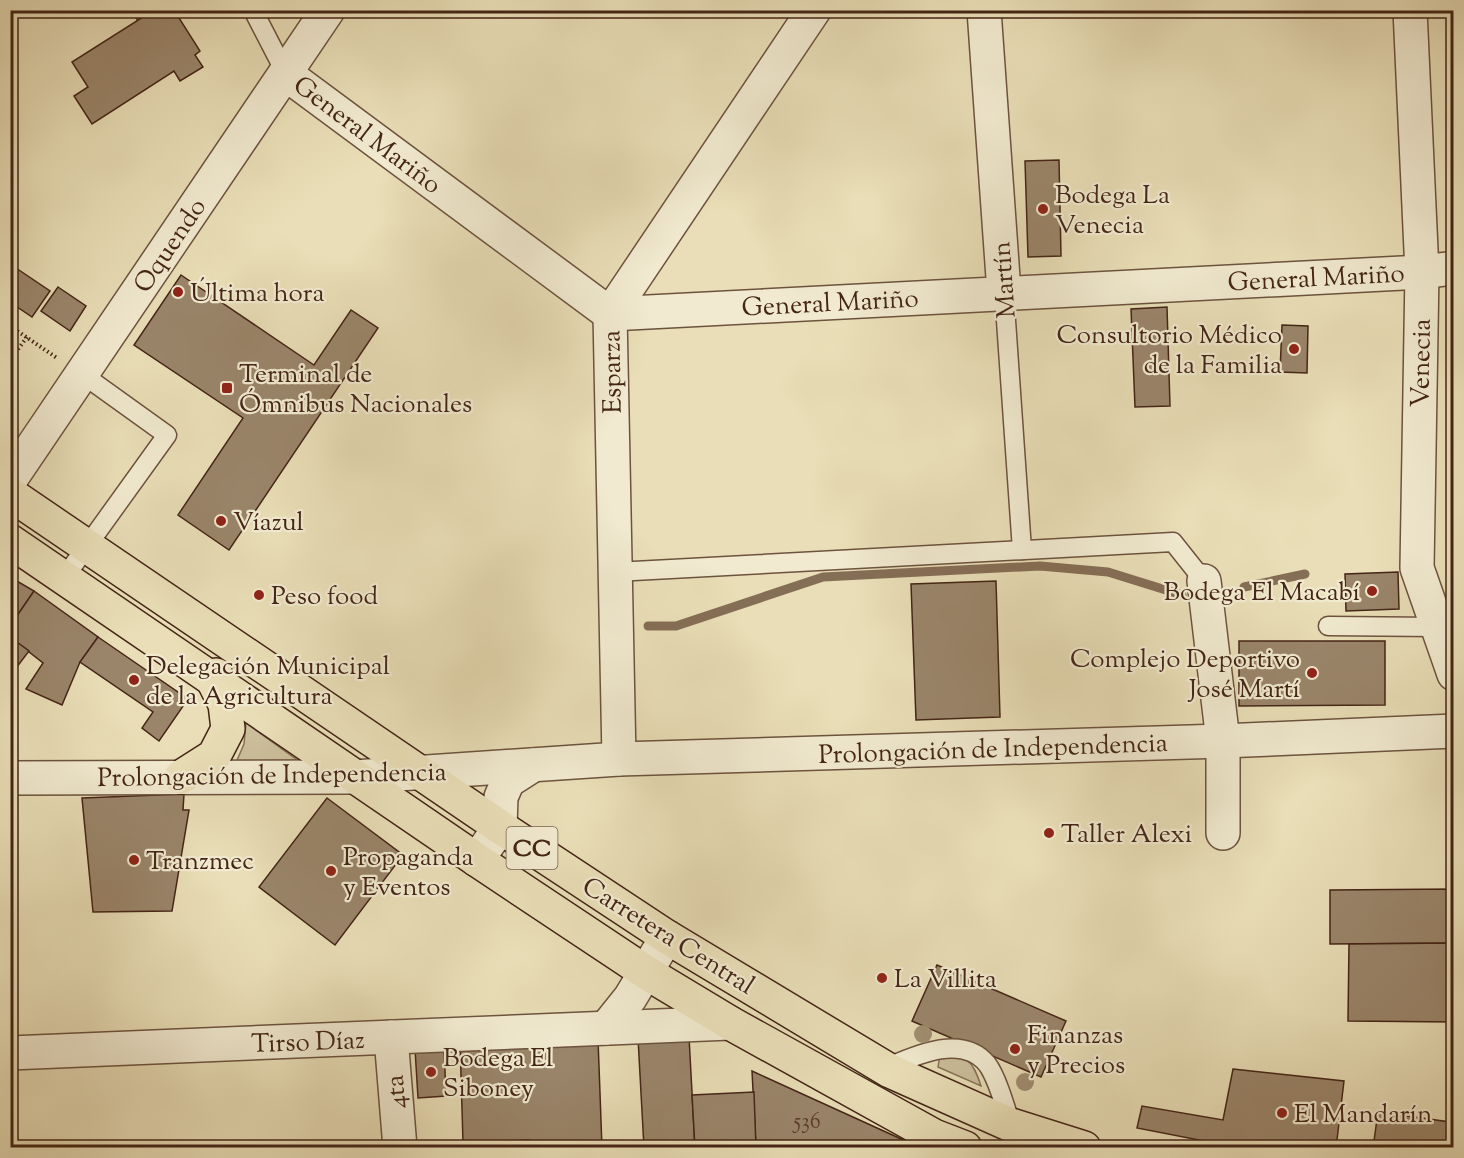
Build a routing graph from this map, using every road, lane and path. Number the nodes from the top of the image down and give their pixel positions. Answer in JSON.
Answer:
{"nodes":[{"id":1,"x":254,"y":10,"type":"edge"},
{"id":2,"x":328,"y":10,"type":"edge"},
{"id":3,"x":813,"y":10,"type":"edge"},
{"id":4,"x":984,"y":10,"type":"edge"},
{"id":5,"x":1410,"y":10,"type":"edge"},
{"id":6,"x":286,"y":74,"type":"junction"},
{"id":7,"x":1438,"y":270,"type":"edge"},
{"id":8,"x":1004,"y":292,"type":"junction"},
{"id":9,"x":610,"y":314,"type":"junction"},
{"id":10,"x":10,"y":326,"type":"edge"},
{"id":11,"x":27,"y":337,"type":"junction"},
{"id":12,"x":10,"y":360,"type":"edge"},
{"id":13,"x":82,"y":374,"type":"junction"},
{"id":14,"x":10,"y":480,"type":"edge"},
{"id":15,"x":10,"y":494,"type":"edge"},
{"id":16,"x":10,"y":542,"type":"edge"},
{"id":17,"x":87,"y":545,"type":"junction"},
{"id":18,"x":1022,"y":550,"type":"junction"},
{"id":19,"x":615,"y":572,"type":"junction"},
{"id":20,"x":64,"y":578,"type":"junction"},
{"id":21,"x":1204,"y":581,"type":"joint"},
{"id":22,"x":1328,"y":626,"type":"dead end"},
{"id":23,"x":1437,"y":627,"type":"junction"},
{"id":24,"x":232,"y":645,"type":"junction"},
{"id":25,"x":1454,"y":674,"type":"edge"},
{"id":26,"x":213,"y":680,"type":"junction"},
{"id":27,"x":1454,"y":731,"type":"edge"},
{"id":28,"x":1223,"y":741,"type":"junction"},
{"id":29,"x":620,"y":759,"type":"junction"},
{"id":30,"x":533,"y":765,"type":"junction"},
{"id":31,"x":419,"y":772,"type":"junction"},
{"id":32,"x":182,"y":777,"type":"junction"},
{"id":33,"x":354,"y":777,"type":"junction"},
{"id":34,"x":10,"y":778,"type":"edge"},
{"id":35,"x":500,"y":827,"type":"junction"},
{"id":36,"x":1223,"y":833,"type":"dead end"},
{"id":37,"x":477,"y":860,"type":"junction"},
{"id":38,"x":667,"y":937,"type":"junction"},
{"id":39,"x":647,"y":973,"type":"junction"},
{"id":40,"x":730,"y":1023,"type":"junction"},
{"id":41,"x":606,"y":1028,"type":"junction"},
{"id":42,"x":391,"y":1037,"type":"junction"},
{"id":43,"x":10,"y":1053,"type":"edge"},
{"id":44,"x":886,"y":1068,"type":"junction"},
{"id":45,"x":952,"y":1100,"type":"junction"},
{"id":46,"x":1011,"y":1125,"type":"junction"},
{"id":47,"x":934,"y":1136,"type":"junction"},
{"id":48,"x":400,"y":1148,"type":"edge"},
{"id":49,"x":965,"y":1148,"type":"edge"},
{"id":50,"x":1084,"y":1148,"type":"edge"}],
"edges":[{"from":1,"to":6,"type":"lane"},
{"from":2,"to":6,"type":"street","name":"Oquendo"},
{"from":3,"to":9,"type":"street","name":"Esparza"},
{"from":4,"to":8,"type":"street","name":"Martín"},
{"from":5,"to":7,"type":"street","name":"Venecia"},
{"from":6,"to":9,"type":"street","name":"General Mariño"},
{"from":6,"to":13,"type":"street","name":"Oquendo"},
{"from":7,"to":8,"type":"street","name":"General Mariño"},
{"from":7,"to":23,"type":"street","name":"Venecia"},
{"from":8,"to":9,"type":"street","name":"General Mariño"},
{"from":8,"to":18,"type":"lane","name":"Martín"},
{"from":9,"to":19,"type":"street","name":"Esparza"},
{"from":10,"to":11,"type":"path"},
{"from":11,"to":12,"type":"path"},
{"from":11,"to":13,"type":"path"},
{"from":13,"to":14,"type":"street","name":"Oquendo"},
{"from":13,"to":17,"type":"lane"},
{"from":15,"to":17,"type":"main road","name":"Carretera Central","number":"CC"},
{"from":16,"to":20,"type":"main road","name":"Carretera Central","number":"CC"},
{"from":17,"to":20,"type":"lane"},
{"from":17,"to":24,"type":"main road","name":"Carretera Central","number":"CC"},
{"from":18,"to":19,"type":"lane"},
{"from":18,"to":21,"type":"lane"},
{"from":19,"to":29,"type":"street","name":"Esparza"},
{"from":20,"to":26,"type":"main road","name":"Carretera Central","number":"CC"},
{"from":21,"to":28,"type":"street"},
{"from":22,"to":23,"type":"lane"},
{"from":23,"to":25,"type":"street","name":"Venecia"},
{"from":24,"to":26,"type":"main road"},
{"from":24,"to":31,"type":"main road","name":"Carretera Central","number":"CC"},
{"from":26,"to":32,"type":"main road"},
{"from":26,"to":33,"type":"main road","name":"Carretera Central","number":"CC"},
{"from":27,"to":28,"type":"street","name":"Prolongación de Independencia"},
{"from":28,"to":29,"type":"street","name":"Prolongación de Independencia"},
{"from":28,"to":36,"type":"street"},
{"from":29,"to":30,"type":"street","name":"Prolongación de Independencia"},
{"from":30,"to":31,"type":"street","name":"Prolongación de Independencia"},
{"from":30,"to":35,"type":"street","name":"Prolongación de Independencia"},
{"from":31,"to":33,"type":"street","name":"Prolongación de Independencia"},
{"from":31,"to":35,"type":"main road","name":"Carretera Central","number":"CC"},
{"from":32,"to":33,"type":"street","name":"Prolongación de Independencia"},
{"from":32,"to":34,"type":"street","name":"Prolongación de Independencia"},
{"from":33,"to":37,"type":"main road","name":"Carretera Central","number":"CC"},
{"from":35,"to":37,"type":"street"},
{"from":35,"to":38,"type":"main road","name":"Carretera Central","number":"CC"},
{"from":37,"to":39,"type":"main road","name":"Carretera Central","number":"CC"},
{"from":38,"to":39,"type":"street"},
{"from":38,"to":44,"type":"main road","name":"Carretera Central","number":"CC"},
{"from":39,"to":40,"type":"main road","name":"Carretera Central","number":"CC"},
{"from":39,"to":41,"type":"street"},
{"from":40,"to":41,"type":"street","name":"Tirso Díaz"},
{"from":40,"to":47,"type":"main road","name":"Carretera Central","number":"CC"},
{"from":41,"to":42,"type":"street","name":"Tirso Díaz"},
{"from":42,"to":43,"type":"street","name":"Tirso Díaz"},
{"from":42,"to":48,"type":"street","name":"4ta"},
{"from":44,"to":45,"type":"main road","name":"Carretera Central","number":"CC"},
{"from":44,"to":46,"type":"lane"},
{"from":45,"to":46,"type":"main road","name":"Carretera Central","number":"CC"},
{"from":45,"to":47,"type":"main road"},
{"from":46,"to":50,"type":"main road","name":"Carretera Central","number":"CC"},
{"from":47,"to":49,"type":"main road","name":"Carretera Central","number":"CC"}]}
